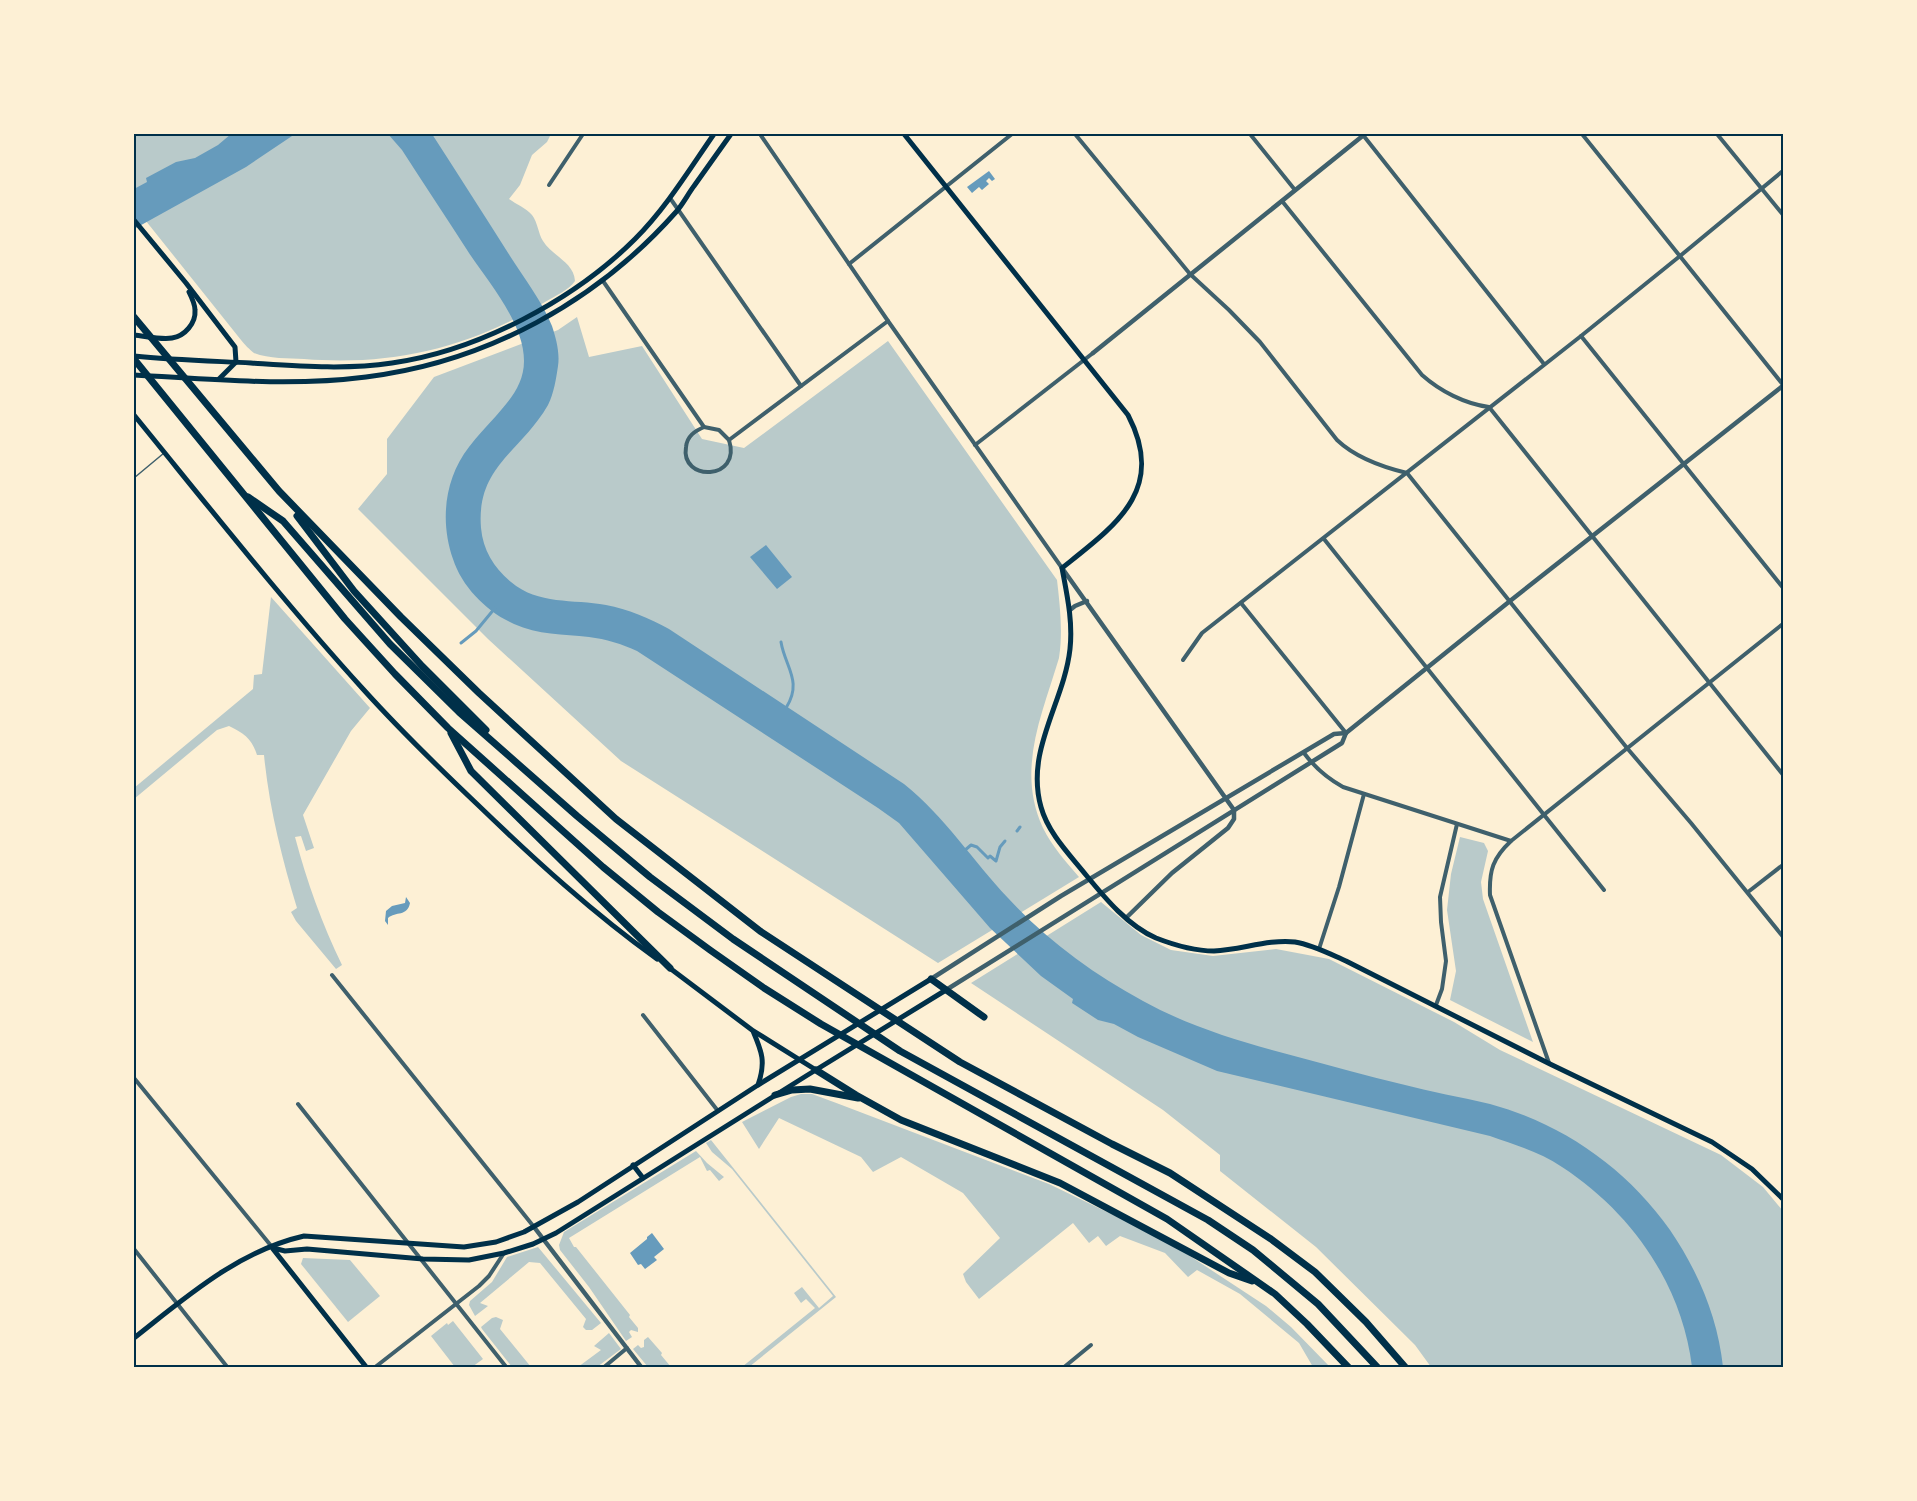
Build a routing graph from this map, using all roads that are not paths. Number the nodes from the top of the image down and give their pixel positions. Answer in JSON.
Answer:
{"nodes":[{"id":1,"x":583,"y":134,"type":"edge"},
{"id":2,"x":714,"y":134,"type":"edge"},
{"id":3,"x":731,"y":134,"type":"edge"},
{"id":4,"x":760,"y":134,"type":"edge"},
{"id":5,"x":904,"y":134,"type":"edge"},
{"id":6,"x":1012,"y":134,"type":"edge"},
{"id":7,"x":1076,"y":134,"type":"edge"},
{"id":8,"x":1250,"y":134,"type":"edge"},
{"id":9,"x":1364,"y":134,"type":"edge"},
{"id":10,"x":1582,"y":134,"type":"edge"},
{"id":11,"x":1717,"y":134,"type":"edge"},
{"id":12,"x":1784,"y":170,"type":"edge"},
{"id":13,"x":549,"y":185,"type":"dead end"},
{"id":14,"x":946,"y":186,"type":"junction"},
{"id":15,"x":1761,"y":188,"type":"junction"},
{"id":16,"x":1295,"y":190,"type":"junction"},
{"id":17,"x":670,"y":198,"type":"junction"},
{"id":18,"x":1282,"y":201,"type":"junction"},
{"id":19,"x":678,"y":210,"type":"junction"},
{"id":20,"x":1784,"y":216,"type":"edge"},
{"id":21,"x":134,"y":220,"type":"edge"},
{"id":22,"x":1680,"y":256,"type":"junction"},
{"id":23,"x":849,"y":264,"type":"junction"},
{"id":24,"x":1190,"y":274,"type":"junction"},
{"id":25,"x":603,"y":281,"type":"junction"},
{"id":26,"x":186,"y":283,"type":"junction"},
{"id":27,"x":134,"y":317,"type":"edge"},
{"id":28,"x":888,"y":321,"type":"junction"},
{"id":29,"x":134,"y":335,"type":"edge"},
{"id":30,"x":1581,"y":336,"type":"junction"},
{"id":31,"x":1093,"y":353,"type":"joint"},
{"id":32,"x":134,"y":357,"type":"edge"},
{"id":33,"x":1085,"y":360,"type":"junction"},
{"id":34,"x":236,"y":362,"type":"junction"},
{"id":35,"x":1544,"y":364,"type":"junction"},
{"id":36,"x":134,"y":375,"type":"edge"},
{"id":37,"x":219,"y":379,"type":"junction"},
{"id":38,"x":801,"y":386,"type":"junction"},
{"id":39,"x":1783,"y":386,"type":"edge"},
{"id":40,"x":1489,"y":407,"type":"junction"},
{"id":41,"x":134,"y":415,"type":"edge"},
{"id":42,"x":704,"y":428,"type":"junction"},
{"id":43,"x":729,"y":440,"type":"junction"},
{"id":44,"x":975,"y":445,"type":"junction"},
{"id":45,"x":164,"y":453,"type":"junction"},
{"id":46,"x":1684,"y":463,"type":"junction"},
{"id":47,"x":1407,"y":473,"type":"junction"},
{"id":48,"x":134,"y":478,"type":"edge"},
{"id":49,"x":279,"y":491,"type":"junction"},
{"id":50,"x":241,"y":492,"type":"junction"},
{"id":51,"x":1592,"y":536,"type":"junction"},
{"id":52,"x":1324,"y":539,"type":"junction"},
{"id":53,"x":1062,"y":568,"type":"junction"},
{"id":54,"x":1784,"y":589,"type":"edge"},
{"id":55,"x":1087,"y":601,"type":"junction"},
{"id":56,"x":1510,"y":601,"type":"junction"},
{"id":57,"x":1241,"y":603,"type":"junction"},
{"id":58,"x":1070,"y":610,"type":"junction"},
{"id":59,"x":1784,"y":623,"type":"edge"},
{"id":60,"x":1183,"y":660,"type":"dead end"},
{"id":61,"x":1427,"y":668,"type":"junction"},
{"id":62,"x":1709,"y":683,"type":"junction"},
{"id":63,"x":462,"y":709,"type":"junction"},
{"id":64,"x":447,"y":727,"type":"junction"},
{"id":65,"x":1346,"y":733,"type":"junction"},
{"id":66,"x":1627,"y":748,"type":"junction"},
{"id":67,"x":1304,"y":753,"type":"junction"},
{"id":68,"x":1311,"y":764,"type":"junction"},
{"id":69,"x":1784,"y":776,"type":"edge"},
{"id":70,"x":1364,"y":795,"type":"junction"},
{"id":71,"x":1226,"y":799,"type":"junction"},
{"id":72,"x":1234,"y":810,"type":"junction"},
{"id":73,"x":1544,"y":814,"type":"junction"},
{"id":74,"x":1457,"y":824,"type":"junction"},
{"id":75,"x":1511,"y":841,"type":"junction"},
{"id":76,"x":1784,"y":864,"type":"edge"},
{"id":77,"x":1604,"y":890,"type":"dead end"},
{"id":78,"x":1748,"y":892,"type":"junction"},
{"id":79,"x":1127,"y":917,"type":"junction"},
{"id":80,"x":1784,"y":938,"type":"edge"},
{"id":81,"x":1319,"y":949,"type":"junction"},
{"id":82,"x":670,"y":968,"type":"junction"},
{"id":83,"x":332,"y":975,"type":"dead end"},
{"id":84,"x":931,"y":979,"type":"junction"},
{"id":85,"x":946,"y":990,"type":"junction"},
{"id":86,"x":1436,"y":1005,"type":"junction"},
{"id":87,"x":643,"y":1015,"type":"dead end"},
{"id":88,"x":984,"y":1017,"type":"dead end"},
{"id":89,"x":752,"y":1030,"type":"junction"},
{"id":90,"x":803,"y":1059,"type":"junction"},
{"id":91,"x":1550,"y":1064,"type":"junction"},
{"id":92,"x":819,"y":1068,"type":"junction"},
{"id":93,"x":134,"y":1078,"type":"edge"},
{"id":94,"x":758,"y":1085,"type":"junction"},
{"id":95,"x":775,"y":1095,"type":"junction"},
{"id":96,"x":863,"y":1099,"type":"junction"},
{"id":97,"x":298,"y":1104,"type":"dead end"},
{"id":98,"x":718,"y":1111,"type":"junction"},
{"id":99,"x":633,"y":1165,"type":"junction"},
{"id":100,"x":643,"y":1178,"type":"junction"},
{"id":101,"x":1784,"y":1200,"type":"edge"},
{"id":102,"x":534,"y":1227,"type":"junction"},
{"id":103,"x":543,"y":1240,"type":"junction"},
{"id":104,"x":410,"y":1245,"type":"junction"},
{"id":105,"x":272,"y":1248,"type":"junction"},
{"id":106,"x":134,"y":1249,"type":"edge"},
{"id":107,"x":504,"y":1253,"type":"junction"},
{"id":108,"x":423,"y":1259,"type":"junction"},
{"id":109,"x":1260,"y":1283,"type":"junction"},
{"id":110,"x":457,"y":1302,"type":"junction"},
{"id":111,"x":177,"y":1304,"type":"junction"},
{"id":112,"x":134,"y":1338,"type":"edge"},
{"id":113,"x":1091,"y":1345,"type":"dead end"},
{"id":114,"x":627,"y":1348,"type":"junction"},
{"id":115,"x":228,"y":1368,"type":"edge"},
{"id":116,"x":367,"y":1368,"type":"edge"},
{"id":117,"x":374,"y":1368,"type":"edge"},
{"id":118,"x":507,"y":1368,"type":"edge"},
{"id":119,"x":603,"y":1368,"type":"edge"},
{"id":120,"x":642,"y":1368,"type":"edge"},
{"id":121,"x":1063,"y":1368,"type":"edge"},
{"id":122,"x":1349,"y":1368,"type":"edge"},
{"id":123,"x":1378,"y":1368,"type":"edge"},
{"id":124,"x":1406,"y":1368,"type":"edge"}],
"edges":[{"from":1,"to":13,"type":"street"},
{"from":2,"to":17,"type":"main road"},
{"from":3,"to":19,"type":"main road"},
{"from":4,"to":23,"type":"street"},
{"from":5,"to":14,"type":"main road"},
{"from":6,"to":14,"type":"street"},
{"from":7,"to":24,"type":"street"},
{"from":8,"to":16,"type":"street"},
{"from":9,"to":16,"type":"street"},
{"from":9,"to":35,"type":"street"},
{"from":10,"to":22,"type":"street"},
{"from":11,"to":15,"type":"street"},
{"from":12,"to":15,"type":"street"},
{"from":14,"to":23,"type":"street"},
{"from":14,"to":33,"type":"main road"},
{"from":15,"to":20,"type":"street"},
{"from":15,"to":22,"type":"street"},
{"from":16,"to":18,"type":"street"},
{"from":17,"to":19,"type":"street"},
{"from":17,"to":34,"type":"main road"},
{"from":18,"to":24,"type":"street"},
{"from":18,"to":40,"type":"street"},
{"from":19,"to":25,"type":"main road"},
{"from":19,"to":38,"type":"street"},
{"from":21,"to":26,"type":"main road"},
{"from":22,"to":30,"type":"street"},
{"from":22,"to":39,"type":"street"},
{"from":23,"to":28,"type":"street"},
{"from":24,"to":31,"type":"street"},
{"from":24,"to":47,"type":"street"},
{"from":25,"to":37,"type":"main road"},
{"from":25,"to":42,"type":"street"},
{"from":26,"to":29,"type":"main road"},
{"from":26,"to":34,"type":"main road"},
{"from":27,"to":49,"type":"highway"},
{"from":28,"to":38,"type":"street"},
{"from":28,"to":44,"type":"street"},
{"from":30,"to":35,"type":"street"},
{"from":30,"to":46,"type":"street"},
{"from":31,"to":33,"type":"street"},
{"from":32,"to":34,"type":"main road"},
{"from":32,"to":50,"type":"highway"},
{"from":33,"to":44,"type":"street"},
{"from":33,"to":53,"type":"main road"},
{"from":34,"to":37,"type":"main road"},
{"from":35,"to":40,"type":"street"},
{"from":36,"to":37,"type":"main road"},
{"from":38,"to":43,"type":"street"},
{"from":39,"to":46,"type":"street"},
{"from":40,"to":47,"type":"street"},
{"from":40,"to":51,"type":"street"},
{"from":41,"to":45,"type":"main road"},
{"from":42,"to":43,"type":"street"},
{"from":42,"to":43,"type":"street"},
{"from":44,"to":53,"type":"street"},
{"from":45,"to":48,"type":"lane"},
{"from":45,"to":82,"type":"main road"},
{"from":46,"to":51,"type":"street"},
{"from":46,"to":54,"type":"street"},
{"from":47,"to":52,"type":"street"},
{"from":47,"to":56,"type":"street"},
{"from":49,"to":63,"type":"highway"},
{"from":49,"to":124,"type":"highway"},
{"from":50,"to":63,"type":"highway"},
{"from":50,"to":64,"type":"highway"},
{"from":51,"to":56,"type":"street"},
{"from":51,"to":62,"type":"street"},
{"from":52,"to":57,"type":"street"},
{"from":52,"to":61,"type":"street"},
{"from":53,"to":55,"type":"street"},
{"from":53,"to":58,"type":"main road"},
{"from":55,"to":58,"type":"street"},
{"from":55,"to":71,"type":"street"},
{"from":56,"to":61,"type":"street"},
{"from":56,"to":66,"type":"street"},
{"from":57,"to":60,"type":"street"},
{"from":57,"to":65,"type":"street"},
{"from":58,"to":79,"type":"main road"},
{"from":59,"to":62,"type":"street"},
{"from":61,"to":65,"type":"street"},
{"from":61,"to":73,"type":"street"},
{"from":62,"to":66,"type":"street"},
{"from":62,"to":69,"type":"street"},
{"from":63,"to":123,"type":"highway"},
{"from":64,"to":82,"type":"highway"},
{"from":64,"to":109,"type":"highway"},
{"from":65,"to":67,"type":"street"},
{"from":65,"to":68,"type":"street"},
{"from":66,"to":73,"type":"street"},
{"from":66,"to":78,"type":"street"},
{"from":67,"to":68,"type":"street"},
{"from":67,"to":71,"type":"street"},
{"from":68,"to":70,"type":"street"},
{"from":68,"to":72,"type":"street"},
{"from":70,"to":74,"type":"street"},
{"from":70,"to":81,"type":"street"},
{"from":71,"to":72,"type":"street"},
{"from":71,"to":84,"type":"street"},
{"from":72,"to":79,"type":"street"},
{"from":72,"to":85,"type":"street"},
{"from":73,"to":75,"type":"street"},
{"from":73,"to":77,"type":"street"},
{"from":74,"to":75,"type":"street"},
{"from":74,"to":86,"type":"street"},
{"from":75,"to":91,"type":"street"},
{"from":76,"to":78,"type":"street"},
{"from":78,"to":80,"type":"street"},
{"from":79,"to":81,"type":"main road"},
{"from":81,"to":86,"type":"main road"},
{"from":82,"to":89,"type":"main road"},
{"from":83,"to":102,"type":"street"},
{"from":84,"to":85,"type":"highway"},
{"from":84,"to":90,"type":"main road"},
{"from":85,"to":88,"type":"highway"},
{"from":85,"to":92,"type":"main road"},
{"from":86,"to":91,"type":"main road"},
{"from":87,"to":98,"type":"street"},
{"from":89,"to":90,"type":"main road"},
{"from":89,"to":94,"type":"main road"},
{"from":90,"to":92,"type":"main road"},
{"from":90,"to":94,"type":"main road"},
{"from":91,"to":101,"type":"main road"},
{"from":92,"to":95,"type":"main road"},
{"from":92,"to":96,"type":"highway"},
{"from":93,"to":105,"type":"street"},
{"from":94,"to":98,"type":"main road"},
{"from":95,"to":96,"type":"highway"},
{"from":95,"to":100,"type":"main road"},
{"from":96,"to":109,"type":"highway"},
{"from":97,"to":104,"type":"street"},
{"from":98,"to":99,"type":"main road"},
{"from":99,"to":100,"type":"main road"},
{"from":99,"to":102,"type":"main road"},
{"from":100,"to":103,"type":"main road"},
{"from":102,"to":103,"type":"street"},
{"from":102,"to":104,"type":"main road"},
{"from":103,"to":107,"type":"main road"},
{"from":103,"to":114,"type":"street"},
{"from":104,"to":105,"type":"main road"},
{"from":104,"to":108,"type":"street"},
{"from":105,"to":108,"type":"main road"},
{"from":105,"to":111,"type":"main road"},
{"from":105,"to":116,"type":"main road"},
{"from":106,"to":111,"type":"street"},
{"from":107,"to":108,"type":"main road"},
{"from":107,"to":110,"type":"street"},
{"from":108,"to":110,"type":"street"},
{"from":109,"to":122,"type":"highway"},
{"from":110,"to":117,"type":"street"},
{"from":110,"to":118,"type":"street"},
{"from":111,"to":112,"type":"main road"},
{"from":111,"to":115,"type":"street"},
{"from":113,"to":121,"type":"street"},
{"from":114,"to":119,"type":"street"},
{"from":114,"to":120,"type":"street"}]}
